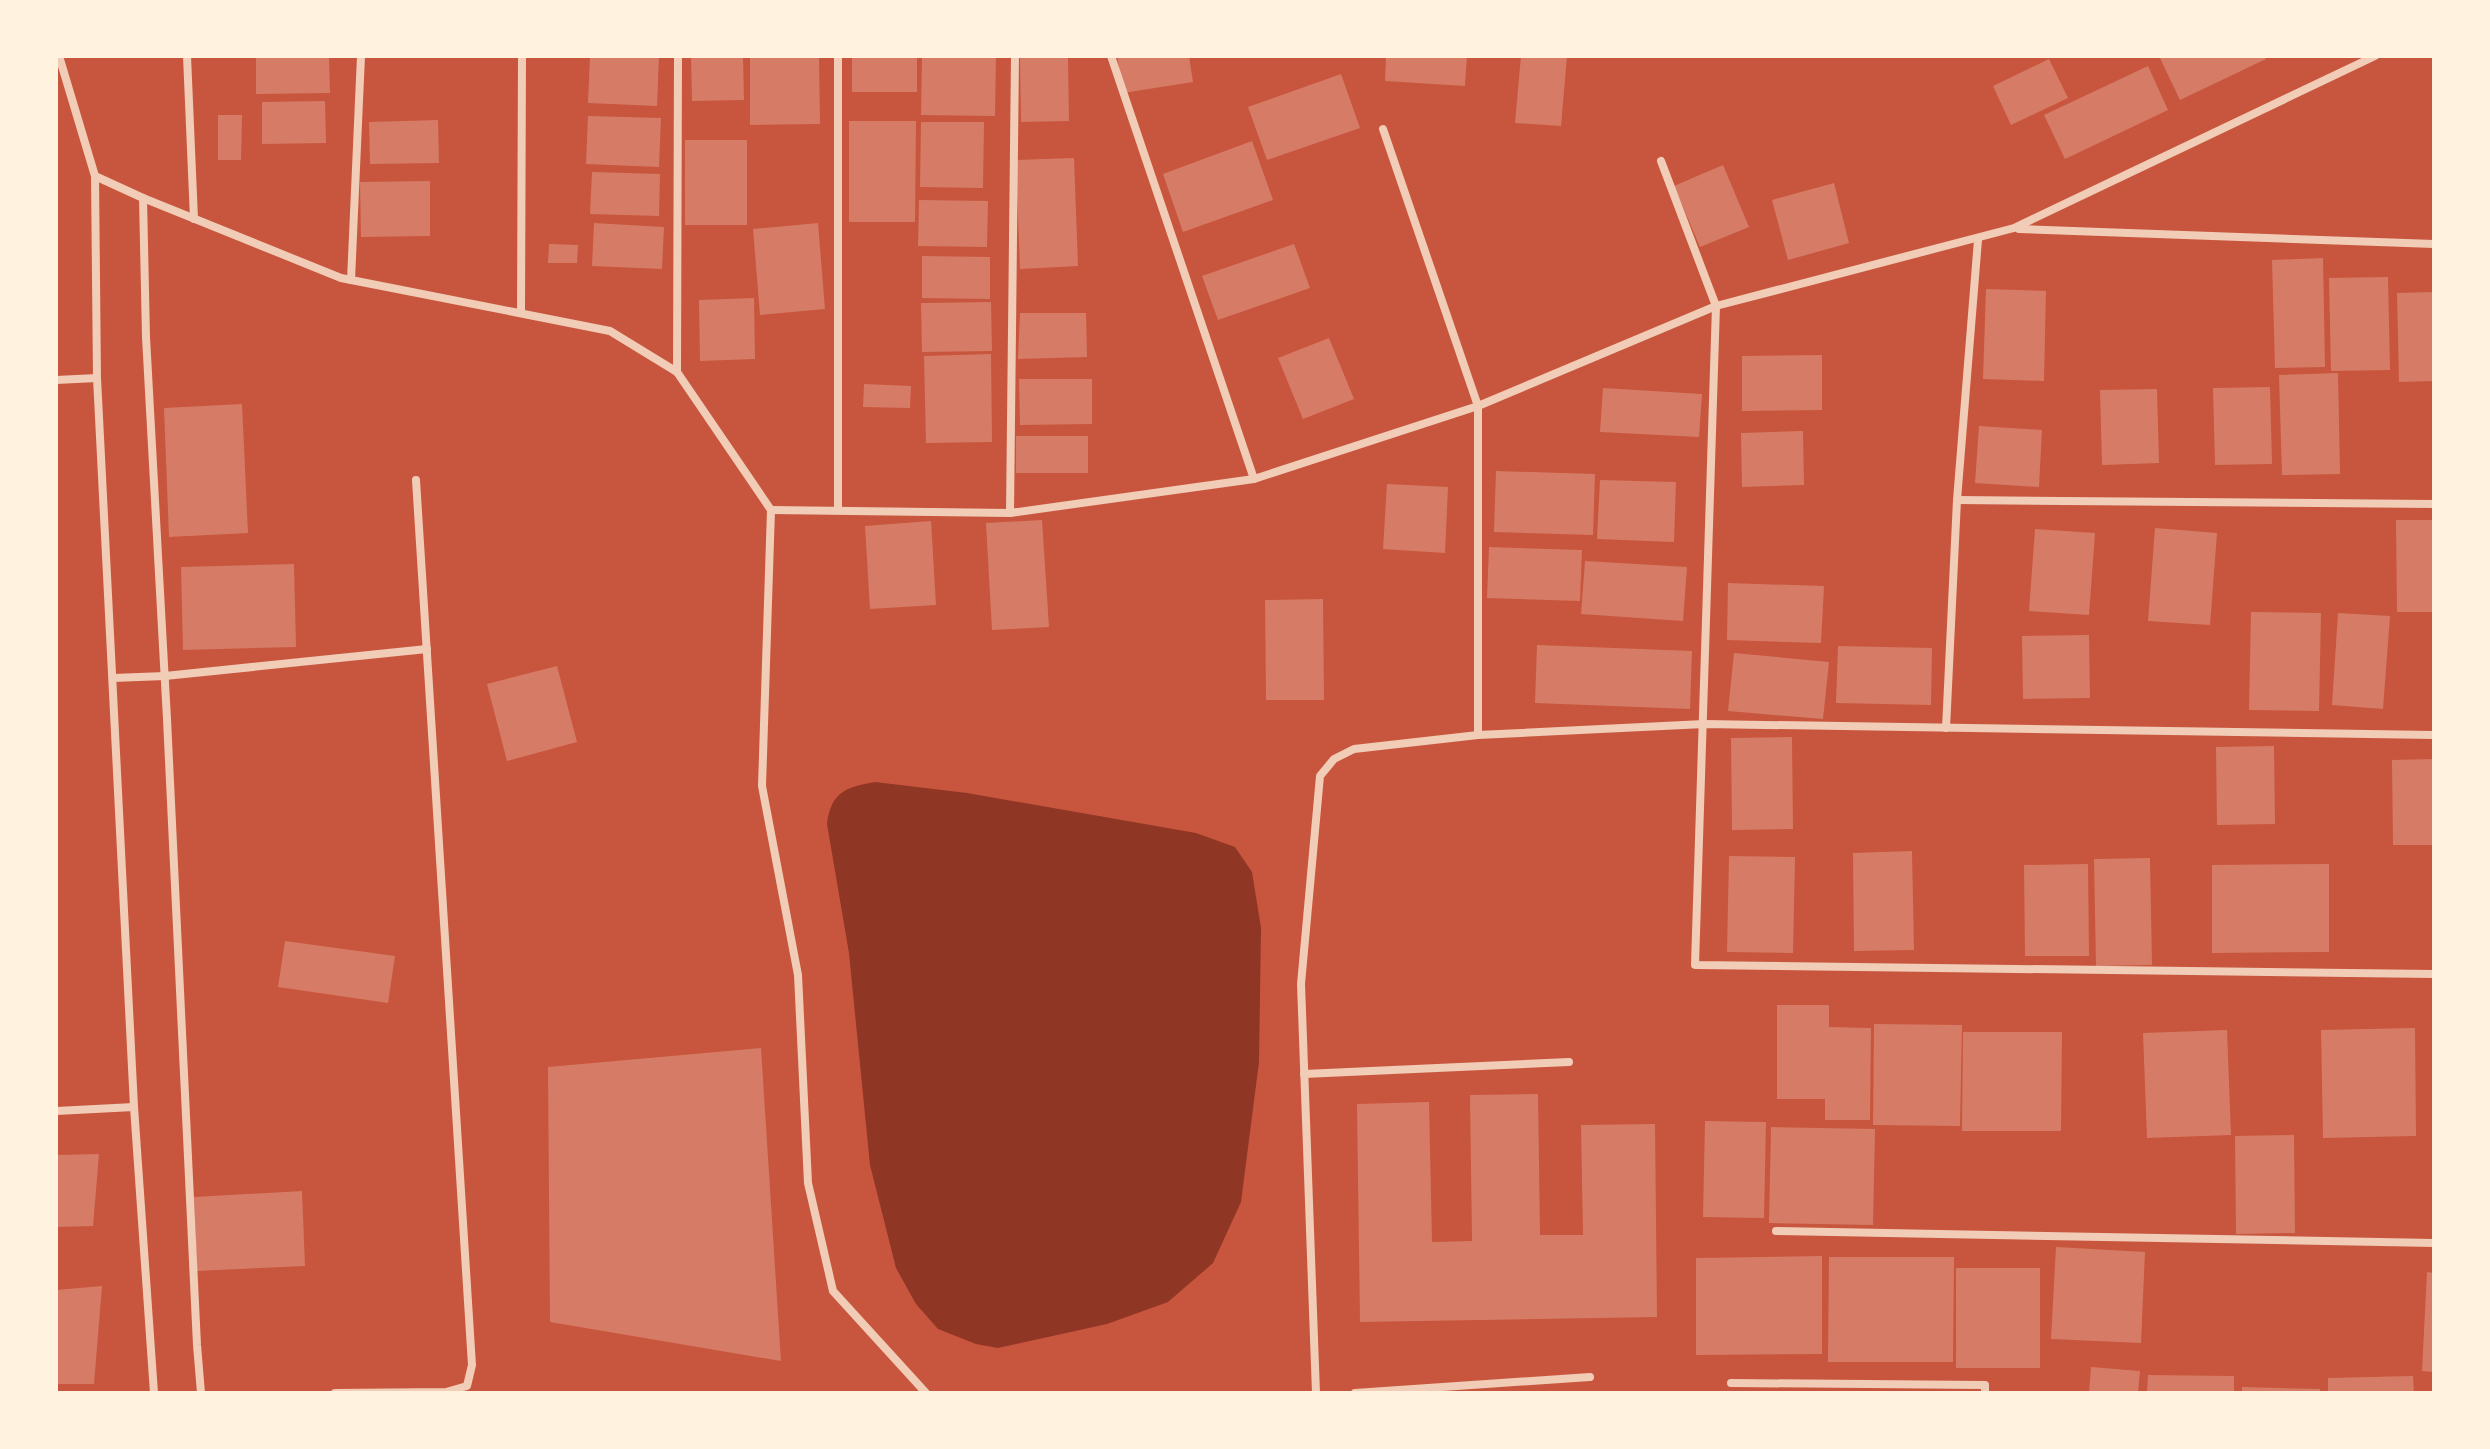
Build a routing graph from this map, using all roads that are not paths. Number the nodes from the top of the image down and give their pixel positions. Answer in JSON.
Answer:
{"nodes":[{"id":1,"x":59,"y":56,"type":"edge"},
{"id":2,"x":187,"y":56,"type":"edge"},
{"id":3,"x":361,"y":56,"type":"edge"},
{"id":4,"x":522,"y":56,"type":"edge"},
{"id":5,"x":678,"y":56,"type":"edge"},
{"id":6,"x":838,"y":56,"type":"edge"},
{"id":7,"x":1015,"y":56,"type":"edge"},
{"id":8,"x":1111,"y":56,"type":"edge"},
{"id":9,"x":2375,"y":56,"type":"edge"},
{"id":10,"x":1383,"y":129,"type":"dead end"},
{"id":11,"x":1661,"y":161,"type":"dead end"},
{"id":12,"x":95,"y":176,"type":"junction"},
{"id":13,"x":143,"y":198,"type":"junction"},
{"id":14,"x":194,"y":219,"type":"junction"},
{"id":15,"x":2014,"y":228,"type":"junction"},
{"id":16,"x":1978,"y":240,"type":"junction"},
{"id":17,"x":2434,"y":244,"type":"edge"},
{"id":18,"x":351,"y":280,"type":"junction"},
{"id":19,"x":1716,"y":306,"type":"junction"},
{"id":20,"x":521,"y":313,"type":"junction"},
{"id":21,"x":677,"y":372,"type":"junction"},
{"id":22,"x":97,"y":378,"type":"junction"},
{"id":23,"x":56,"y":380,"type":"edge"},
{"id":24,"x":1478,"y":406,"type":"junction"},
{"id":25,"x":1254,"y":479,"type":"junction"},
{"id":26,"x":416,"y":480,"type":"dead end"},
{"id":27,"x":1957,"y":500,"type":"junction"},
{"id":28,"x":2434,"y":504,"type":"edge"},
{"id":29,"x":771,"y":510,"type":"junction"},
{"id":30,"x":838,"y":510,"type":"junction"},
{"id":31,"x":1010,"y":513,"type":"junction"},
{"id":32,"x":427,"y":649,"type":"junction"},
{"id":33,"x":165,"y":676,"type":"junction"},
{"id":34,"x":113,"y":678,"type":"junction"},
{"id":35,"x":1704,"y":724,"type":"junction"},
{"id":36,"x":1946,"y":728,"type":"junction"},
{"id":37,"x":1478,"y":735,"type":"junction"},
{"id":38,"x":2434,"y":735,"type":"edge"},
{"id":39,"x":2434,"y":974,"type":"edge"},
{"id":40,"x":1569,"y":1062,"type":"dead end"},
{"id":41,"x":1304,"y":1074,"type":"junction"},
{"id":42,"x":134,"y":1107,"type":"junction"},
{"id":43,"x":56,"y":1111,"type":"edge"},
{"id":44,"x":1776,"y":1231,"type":"dead end"},
{"id":45,"x":2434,"y":1243,"type":"edge"},
{"id":46,"x":1590,"y":1377,"type":"dead end"},
{"id":47,"x":1731,"y":1383,"type":"dead end"},
{"id":48,"x":154,"y":1393,"type":"edge"},
{"id":49,"x":201,"y":1393,"type":"edge"},
{"id":50,"x":335,"y":1393,"type":"edge"},
{"id":51,"x":926,"y":1393,"type":"edge"},
{"id":52,"x":1316,"y":1393,"type":"edge"},
{"id":53,"x":1355,"y":1393,"type":"edge"},
{"id":54,"x":1985,"y":1393,"type":"edge"}],
"edges":[{"from":1,"to":12,"type":"street"},
{"from":2,"to":14,"type":"street"},
{"from":3,"to":18,"type":"street"},
{"from":4,"to":20,"type":"street"},
{"from":5,"to":21,"type":"street"},
{"from":6,"to":30,"type":"street"},
{"from":7,"to":31,"type":"street"},
{"from":8,"to":25,"type":"street"},
{"from":9,"to":15,"type":"street"},
{"from":10,"to":24,"type":"street"},
{"from":11,"to":19,"type":"street"},
{"from":12,"to":13,"type":"street"},
{"from":12,"to":22,"type":"street"},
{"from":13,"to":14,"type":"street"},
{"from":13,"to":33,"type":"street"},
{"from":14,"to":18,"type":"street"},
{"from":15,"to":16,"type":"street"},
{"from":15,"to":17,"type":"street"},
{"from":16,"to":19,"type":"street"},
{"from":16,"to":27,"type":"street"},
{"from":18,"to":20,"type":"street"},
{"from":19,"to":24,"type":"street"},
{"from":19,"to":35,"type":"street"},
{"from":20,"to":21,"type":"street"},
{"from":21,"to":29,"type":"street"},
{"from":22,"to":23,"type":"street"},
{"from":22,"to":34,"type":"street"},
{"from":24,"to":25,"type":"street"},
{"from":24,"to":37,"type":"street"},
{"from":25,"to":31,"type":"street"},
{"from":26,"to":32,"type":"street"},
{"from":27,"to":28,"type":"street"},
{"from":27,"to":36,"type":"street"},
{"from":29,"to":30,"type":"street"},
{"from":29,"to":51,"type":"street"},
{"from":30,"to":31,"type":"street"},
{"from":32,"to":33,"type":"street"},
{"from":32,"to":50,"type":"street"},
{"from":33,"to":34,"type":"street"},
{"from":33,"to":49,"type":"street"},
{"from":34,"to":42,"type":"street"},
{"from":35,"to":36,"type":"street"},
{"from":35,"to":37,"type":"street"},
{"from":35,"to":39,"type":"street"},
{"from":36,"to":38,"type":"street"},
{"from":37,"to":41,"type":"street"},
{"from":40,"to":41,"type":"street"},
{"from":41,"to":52,"type":"street"},
{"from":42,"to":43,"type":"street"},
{"from":42,"to":48,"type":"street"},
{"from":44,"to":45,"type":"street"},
{"from":46,"to":53,"type":"street"},
{"from":47,"to":54,"type":"street"}]}
